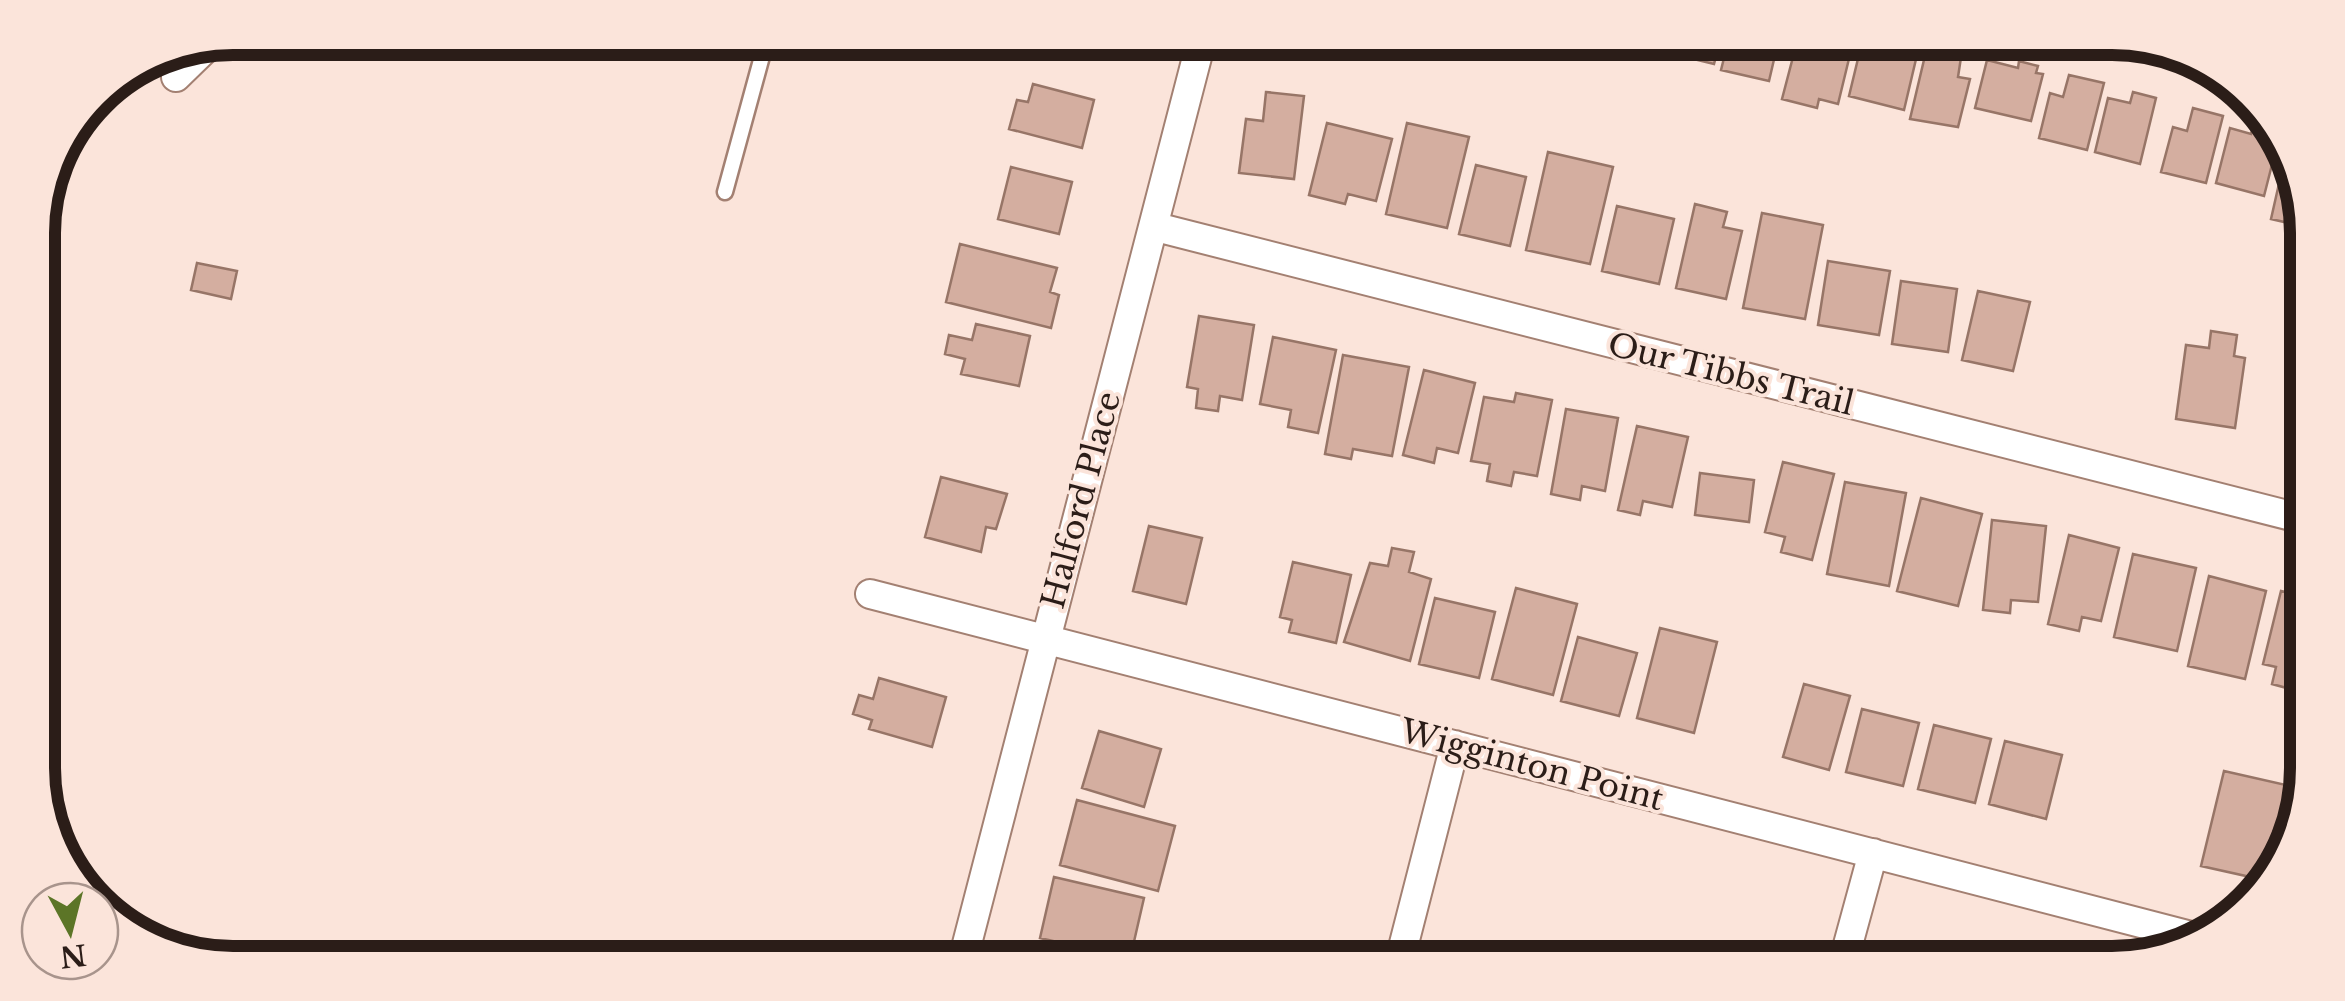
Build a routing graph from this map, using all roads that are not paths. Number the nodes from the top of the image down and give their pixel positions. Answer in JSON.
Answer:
{"nodes":[{"id":1,"x":762,"y":55,"type":"edge"},
{"id":2,"x":1198,"y":55,"type":"edge"},
{"id":3,"x":196,"y":59,"type":"edge"},
{"id":4,"x":176,"y":77,"type":"dead end"},
{"id":5,"x":725,"y":192,"type":"dead end"},
{"id":6,"x":1156,"y":228,"type":"junction"},
{"id":7,"x":2290,"y":516,"type":"edge"},
{"id":8,"x":870,"y":594,"type":"dead end"},
{"id":9,"x":1043,"y":639,"type":"junction"},
{"id":10,"x":1455,"y":745,"type":"junction"},
{"id":11,"x":1872,"y":854,"type":"junction"},
{"id":12,"x":2180,"y":932,"type":"edge"},
{"id":13,"x":966,"y":946,"type":"edge"},
{"id":14,"x":1402,"y":946,"type":"edge"},
{"id":15,"x":1848,"y":946,"type":"edge"}],
"edges":[{"from":1,"to":5,"type":"lane"},
{"from":2,"to":6,"type":"street","name":"Halford Place"},
{"from":3,"to":4,"type":"street"},
{"from":6,"to":7,"type":"street","name":"Our Tibbs Trail"},
{"from":6,"to":9,"type":"street","name":"Halford Place"},
{"from":8,"to":9,"type":"street","name":"Wigginton Point"},
{"from":9,"to":10,"type":"street","name":"Wigginton Point"},
{"from":9,"to":13,"type":"street","name":"Halford Place"},
{"from":10,"to":11,"type":"street","name":"Wigginton Point"},
{"from":10,"to":14,"type":"street"},
{"from":11,"to":12,"type":"street","name":"Wigginton Point"},
{"from":11,"to":15,"type":"street"}]}
